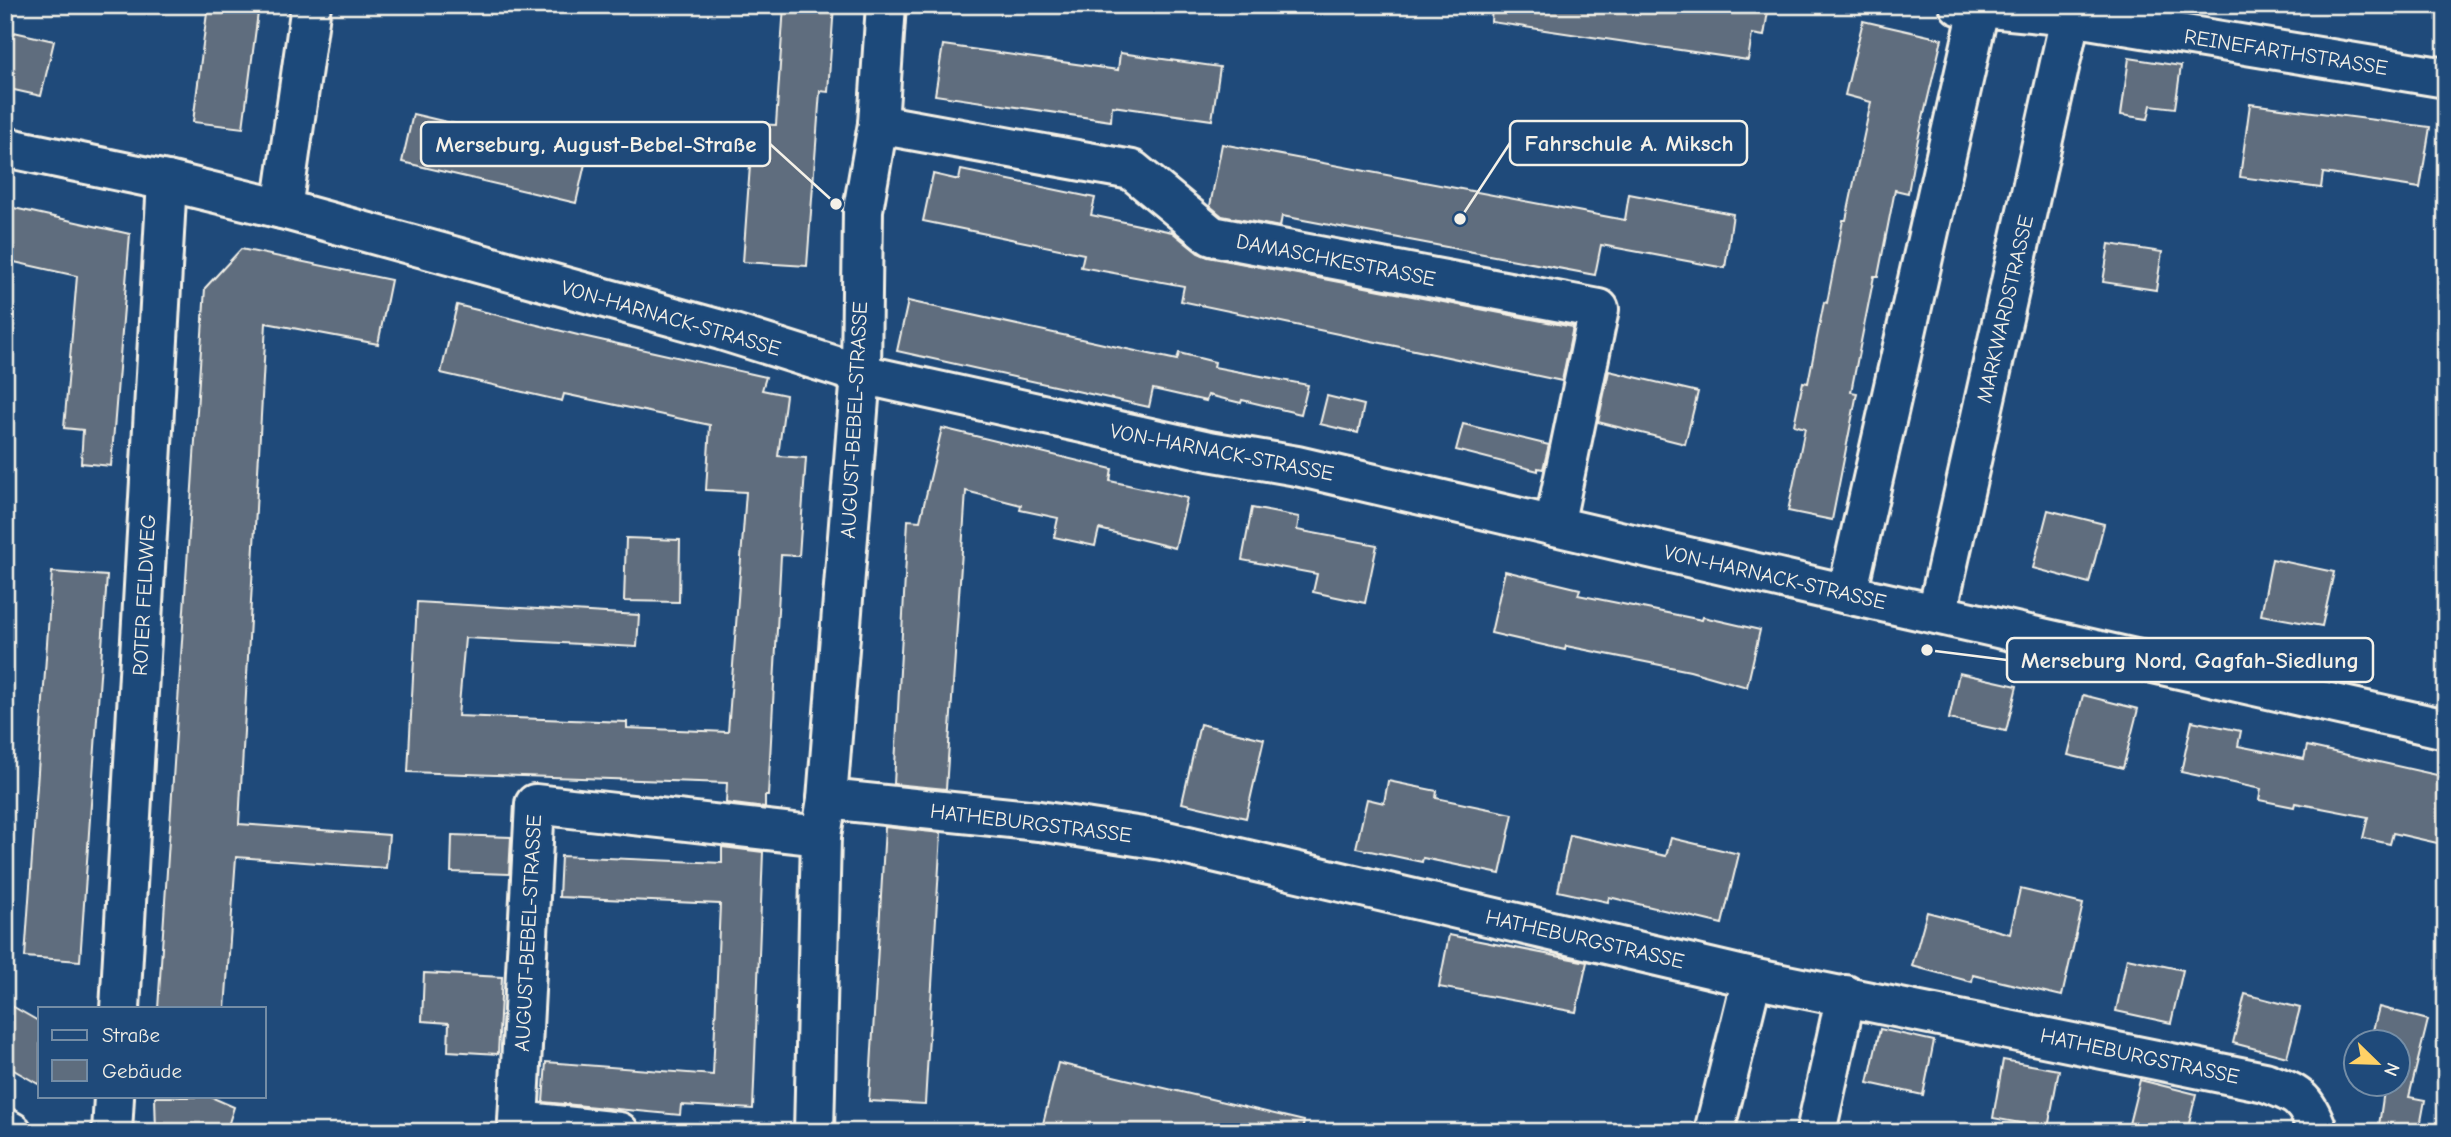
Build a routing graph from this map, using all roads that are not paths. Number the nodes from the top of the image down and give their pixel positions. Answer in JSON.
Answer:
{"nodes":[{"id":1,"x":311,"y":5,"type":"edge"},
{"id":2,"x":886,"y":5,"type":"edge"},
{"id":3,"x":1972,"y":6,"type":"edge"},
{"id":4,"x":2071,"y":11,"type":"edge"},
{"id":5,"x":2446,"y":78,"type":"edge"},
{"id":6,"x":878,"y":124,"type":"junction"},
{"id":7,"x":5,"y":148,"type":"edge"},
{"id":8,"x":167,"y":181,"type":"junction"},
{"id":9,"x":282,"y":209,"type":"junction"},
{"id":10,"x":861,"y":374,"type":"junction"},
{"id":11,"x":1554,"y":526,"type":"junction"},
{"id":12,"x":1847,"y":594,"type":"junction"},
{"id":13,"x":1937,"y":613,"type":"junction"},
{"id":14,"x":2446,"y":729,"type":"edge"},
{"id":15,"x":824,"y":817,"type":"junction"},
{"id":16,"x":1752,"y":978,"type":"junction"},
{"id":17,"x":1846,"y":995,"type":"junction"},
{"id":18,"x":120,"y":1007,"type":"edge"},
{"id":19,"x":114,"y":1098,"type":"edge"},
{"id":20,"x":5,"y":1128,"type":"edge"},
{"id":21,"x":12,"y":1132,"type":"edge"},
{"id":22,"x":113,"y":1132,"type":"edge"},
{"id":23,"x":619,"y":1132,"type":"edge"},
{"id":24,"x":814,"y":1132,"type":"edge"},
{"id":25,"x":1714,"y":1132,"type":"edge"},
{"id":26,"x":1816,"y":1132,"type":"edge"},
{"id":27,"x":2318,"y":1132,"type":"edge"}],
"edges":[{"from":1,"to":9,"type":"street"},
{"from":2,"to":6,"type":"street","name":"AUGUST-BEBEL-STRASSE"},
{"from":3,"to":4,"type":"street","name":"REINEFARTHSTRASSE"},
{"from":3,"to":12,"type":"street"},
{"from":4,"to":5,"type":"street","name":"REINEFARTHSTRASSE"},
{"from":4,"to":13,"type":"street","name":"MARKWARDSTRASSE"},
{"from":6,"to":10,"type":"street","name":"AUGUST-BEBEL-STRASSE"},
{"from":6,"to":11,"type":"street","name":"DAMASCHKESTRASSE"},
{"from":7,"to":8,"type":"street","name":"VON-HARNACK-STRASSE"},
{"from":8,"to":9,"type":"street","name":"VON-HARNACK-STRASSE"},
{"from":8,"to":18,"type":"street","name":"ROTER FELDWEG"},
{"from":9,"to":10,"type":"street","name":"VON-HARNACK-STRASSE"},
{"from":10,"to":11,"type":"street","name":"VON-HARNACK-STRASSE"},
{"from":10,"to":15,"type":"street","name":"AUGUST-BEBEL-STRASSE"},
{"from":11,"to":12,"type":"street","name":"VON-HARNACK-STRASSE"},
{"from":12,"to":13,"type":"street","name":"VON-HARNACK-STRASSE"},
{"from":13,"to":14,"type":"street","name":"VON-HARNACK-STRASSE"},
{"from":15,"to":16,"type":"street","name":"HATHEBURGSTRASSE"},
{"from":15,"to":23,"type":"street","name":"AUGUST-BEBEL-STRASSE"},
{"from":15,"to":24,"type":"street","name":"AUGUST-BEBEL-STRASSE"},
{"from":16,"to":17,"type":"street","name":"HATHEBURGSTRASSE"},
{"from":16,"to":25,"type":"street"},
{"from":17,"to":26,"type":"street"},
{"from":17,"to":27,"type":"street","name":"HATHEBURGSTRASSE"},
{"from":19,"to":22,"type":"street"},
{"from":20,"to":21,"type":"street"}]}
